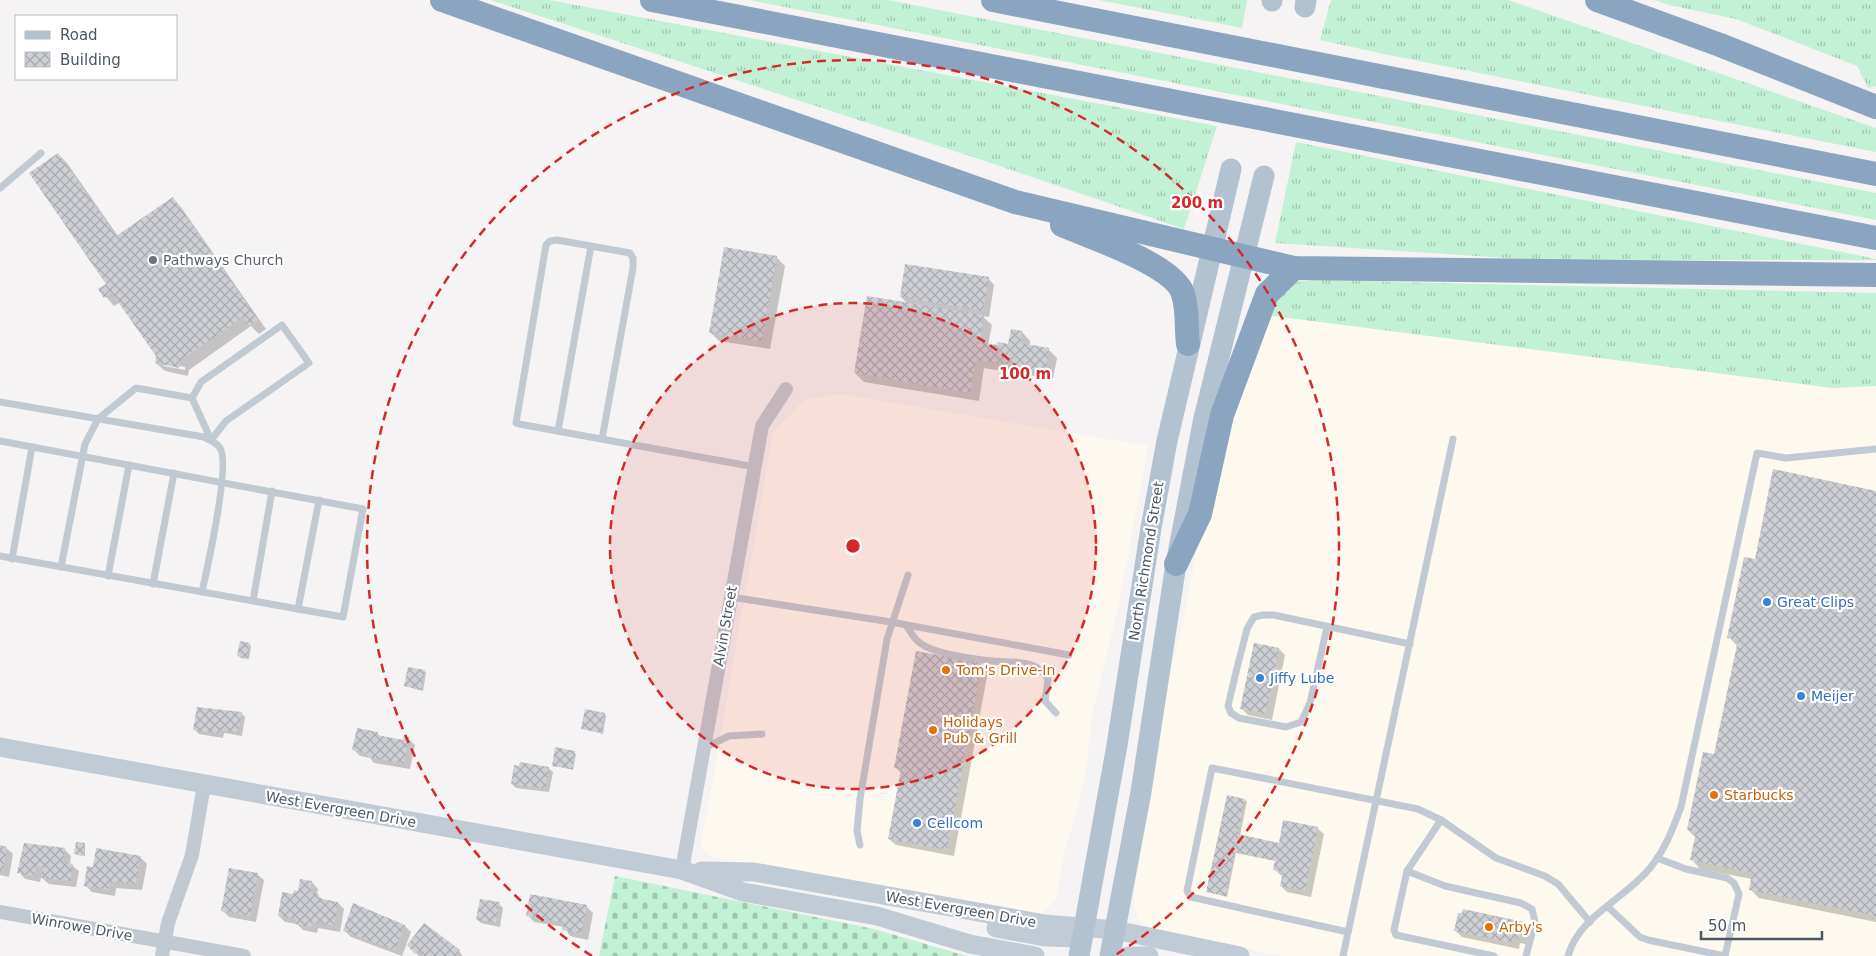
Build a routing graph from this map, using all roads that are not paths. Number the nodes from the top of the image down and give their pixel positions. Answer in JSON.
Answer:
{"nodes":[{"id":1,"x":442,"y":0,"type":"edge"},
{"id":2,"x":652,"y":0,"type":"edge"},
{"id":3,"x":993,"y":0,"type":"edge"},
{"id":4,"x":1597,"y":0,"type":"edge"},
{"id":5,"x":1876,"y":107,"type":"edge"},
{"id":6,"x":41,"y":153,"type":"dead end"},
{"id":7,"x":1231,"y":169,"type":"dead end"},
{"id":8,"x":1876,"y":174,"type":"edge"},
{"id":9,"x":1264,"y":176,"type":"dead end"},
{"id":10,"x":0,"y":188,"type":"edge"},
{"id":11,"x":1015,"y":202,"type":"junction"},
{"id":12,"x":1876,"y":238,"type":"edge"},
{"id":13,"x":591,"y":246,"type":"junction"},
{"id":14,"x":1211,"y":249,"type":"junction"},
{"id":15,"x":1245,"y":256,"type":"junction"},
{"id":16,"x":1294,"y":268,"type":"junction"},
{"id":17,"x":1876,"y":275,"type":"edge"},
{"id":18,"x":1188,"y":344,"type":"junction"},
{"id":19,"x":786,"y":389,"type":"dead end"},
{"id":20,"x":192,"y":398,"type":"junction"},
{"id":21,"x":0,"y":402,"type":"edge"},
{"id":22,"x":98,"y":419,"type":"junction"},
{"id":23,"x":558,"y":431,"type":"junction"},
{"id":24,"x":1453,"y":438,"type":"dead end"},
{"id":25,"x":602,"y":439,"type":"junction"},
{"id":26,"x":211,"y":440,"type":"junction"},
{"id":27,"x":0,"y":441,"type":"edge"},
{"id":28,"x":32,"y":447,"type":"junction"},
{"id":29,"x":1876,"y":449,"type":"edge"},
{"id":30,"x":82,"y":456,"type":"junction"},
{"id":31,"x":129,"y":465,"type":"junction"},
{"id":32,"x":755,"y":467,"type":"junction"},
{"id":33,"x":174,"y":473,"type":"junction"},
{"id":34,"x":222,"y":482,"type":"junction"},
{"id":35,"x":272,"y":491,"type":"junction"},
{"id":36,"x":319,"y":500,"type":"junction"},
{"id":37,"x":0,"y":556,"type":"edge"},
{"id":38,"x":12,"y":559,"type":"junction"},
{"id":39,"x":1176,"y":564,"type":"junction"},
{"id":40,"x":61,"y":567,"type":"junction"},
{"id":41,"x":908,"y":575,"type":"dead end"},
{"id":42,"x":108,"y":576,"type":"junction"},
{"id":43,"x":153,"y":584,"type":"junction"},
{"id":44,"x":202,"y":592,"type":"junction"},
{"id":45,"x":730,"y":597,"type":"junction"},
{"id":46,"x":253,"y":601,"type":"junction"},
{"id":47,"x":298,"y":609,"type":"junction"},
{"id":48,"x":891,"y":622,"type":"junction"},
{"id":49,"x":906,"y":625,"type":"junction"},
{"id":50,"x":1327,"y":627,"type":"junction"},
{"id":51,"x":1410,"y":644,"type":"junction"},
{"id":52,"x":1069,"y":655,"type":"dead end"},
{"id":53,"x":1056,"y":713,"type":"dead end"},
{"id":54,"x":762,"y":734,"type":"dead end"},
{"id":55,"x":0,"y":747,"type":"edge"},
{"id":56,"x":703,"y":748,"type":"junction"},
{"id":57,"x":204,"y":785,"type":"junction"},
{"id":58,"x":1377,"y":802,"type":"junction"},
{"id":59,"x":1441,"y":820,"type":"junction"},
{"id":60,"x":860,"y":845,"type":"dead end"},
{"id":61,"x":1657,"y":858,"type":"junction"},
{"id":62,"x":682,"y":870,"type":"junction"},
{"id":63,"x":1407,"y":871,"type":"junction"},
{"id":64,"x":820,"y":906,"type":"junction"},
{"id":65,"x":1608,"y":908,"type":"junction"},
{"id":66,"x":0,"y":912,"type":"edge"},
{"id":67,"x":1590,"y":922,"type":"junction"},
{"id":68,"x":1115,"y":930,"type":"junction"},
{"id":69,"x":1348,"y":932,"type":"junction"},
{"id":70,"x":1082,"y":940,"type":"edge"},
{"id":71,"x":164,"y":942,"type":"junction"},
{"id":72,"x":162,"y":956,"type":"edge"},
{"id":73,"x":244,"y":956,"type":"edge"},
{"id":74,"x":1036,"y":956,"type":"edge"},
{"id":75,"x":1110,"y":956,"type":"edge"},
{"id":76,"x":1128,"y":956,"type":"edge"},
{"id":77,"x":1149,"y":956,"type":"edge"},
{"id":78,"x":1240,"y":956,"type":"edge"},
{"id":79,"x":1342,"y":956,"type":"edge"},
{"id":80,"x":1494,"y":956,"type":"edge"},
{"id":81,"x":1526,"y":956,"type":"edge"},
{"id":82,"x":1568,"y":956,"type":"edge"},
{"id":83,"x":1725,"y":956,"type":"edge"}],
"edges":[{"from":1,"to":11,"type":"highway"},
{"from":2,"to":12,"type":"highway"},
{"from":3,"to":8,"type":"highway"},
{"from":4,"to":5,"type":"highway"},
{"from":6,"to":10,"type":"lane"},
{"from":7,"to":14,"type":"main road","name":"North Richmond Street"},
{"from":9,"to":15,"type":"main road"},
{"from":11,"to":14,"type":"highway"},
{"from":11,"to":18,"type":"highway"},
{"from":13,"to":23,"type":"lane"},
{"from":13,"to":23,"type":"lane"},
{"from":13,"to":25,"type":"lane"},
{"from":14,"to":15,"type":"highway"},
{"from":14,"to":18,"type":"main road","name":"North Richmond Street"},
{"from":15,"to":16,"type":"highway"},
{"from":15,"to":39,"type":"main road"},
{"from":16,"to":17,"type":"highway"},
{"from":16,"to":39,"type":"highway"},
{"from":18,"to":70,"type":"main road","name":"North Richmond Street"},
{"from":19,"to":32,"type":"street","name":"Alvin Street"},
{"from":20,"to":22,"type":"lane"},
{"from":20,"to":26,"type":"lane"},
{"from":20,"to":26,"type":"lane"},
{"from":21,"to":22,"type":"lane"},
{"from":22,"to":26,"type":"lane"},
{"from":22,"to":30,"type":"lane"},
{"from":23,"to":25,"type":"lane"},
{"from":24,"to":51,"type":"lane"},
{"from":25,"to":32,"type":"lane"},
{"from":26,"to":34,"type":"lane"},
{"from":27,"to":28,"type":"lane"},
{"from":28,"to":30,"type":"lane"},
{"from":28,"to":38,"type":"lane"},
{"from":29,"to":61,"type":"lane"},
{"from":30,"to":31,"type":"lane"},
{"from":30,"to":40,"type":"lane"},
{"from":31,"to":33,"type":"lane"},
{"from":31,"to":42,"type":"lane"},
{"from":32,"to":45,"type":"street","name":"Alvin Street"},
{"from":33,"to":34,"type":"lane"},
{"from":33,"to":43,"type":"lane"},
{"from":34,"to":35,"type":"lane"},
{"from":34,"to":44,"type":"lane"},
{"from":35,"to":36,"type":"lane"},
{"from":35,"to":46,"type":"lane"},
{"from":36,"to":47,"type":"lane"},
{"from":36,"to":47,"type":"lane"},
{"from":37,"to":38,"type":"lane"},
{"from":38,"to":40,"type":"lane"},
{"from":39,"to":68,"type":"main road"},
{"from":40,"to":42,"type":"lane"},
{"from":41,"to":48,"type":"lane"},
{"from":42,"to":43,"type":"lane"},
{"from":43,"to":44,"type":"lane"},
{"from":44,"to":46,"type":"lane"},
{"from":45,"to":48,"type":"lane"},
{"from":45,"to":56,"type":"street","name":"Alvin Street"},
{"from":46,"to":47,"type":"lane"},
{"from":48,"to":49,"type":"lane"},
{"from":48,"to":60,"type":"lane"},
{"from":49,"to":52,"type":"lane"},
{"from":49,"to":53,"type":"lane"},
{"from":50,"to":50,"type":"lane"},
{"from":50,"to":51,"type":"lane"},
{"from":51,"to":58,"type":"lane"},
{"from":54,"to":56,"type":"lane"},
{"from":55,"to":57,"type":"street","name":"West Evergreen Drive"},
{"from":56,"to":62,"type":"street","name":"Alvin Street"},
{"from":57,"to":62,"type":"street","name":"West Evergreen Drive"},
{"from":57,"to":71,"type":"street"},
{"from":58,"to":59,"type":"lane"},
{"from":58,"to":69,"type":"lane"},
{"from":58,"to":69,"type":"lane"},
{"from":59,"to":63,"type":"lane"},
{"from":59,"to":67,"type":"lane"},
{"from":61,"to":65,"type":"lane"},
{"from":61,"to":83,"type":"lane"},
{"from":62,"to":64,"type":"street","name":"West Evergreen Drive"},
{"from":62,"to":70,"type":"street","name":"West Evergreen Drive"},
{"from":63,"to":80,"type":"lane"},
{"from":63,"to":81,"type":"lane"},
{"from":64,"to":70,"type":"street"},
{"from":64,"to":74,"type":"street","name":"West Evergreen Drive"},
{"from":65,"to":67,"type":"lane"},
{"from":65,"to":83,"type":"lane"},
{"from":66,"to":71,"type":"street","name":"Winrowe Drive"},
{"from":67,"to":82,"type":"lane"},
{"from":68,"to":70,"type":"street","name":"West Evergreen Drive"},
{"from":68,"to":75,"type":"main road"},
{"from":68,"to":78,"type":"street","name":"West Evergreen Drive"},
{"from":69,"to":79,"type":"lane"},
{"from":71,"to":72,"type":"street"},
{"from":71,"to":73,"type":"street","name":"Winrowe Drive"},
{"from":76,"to":77,"type":"street"}]}
